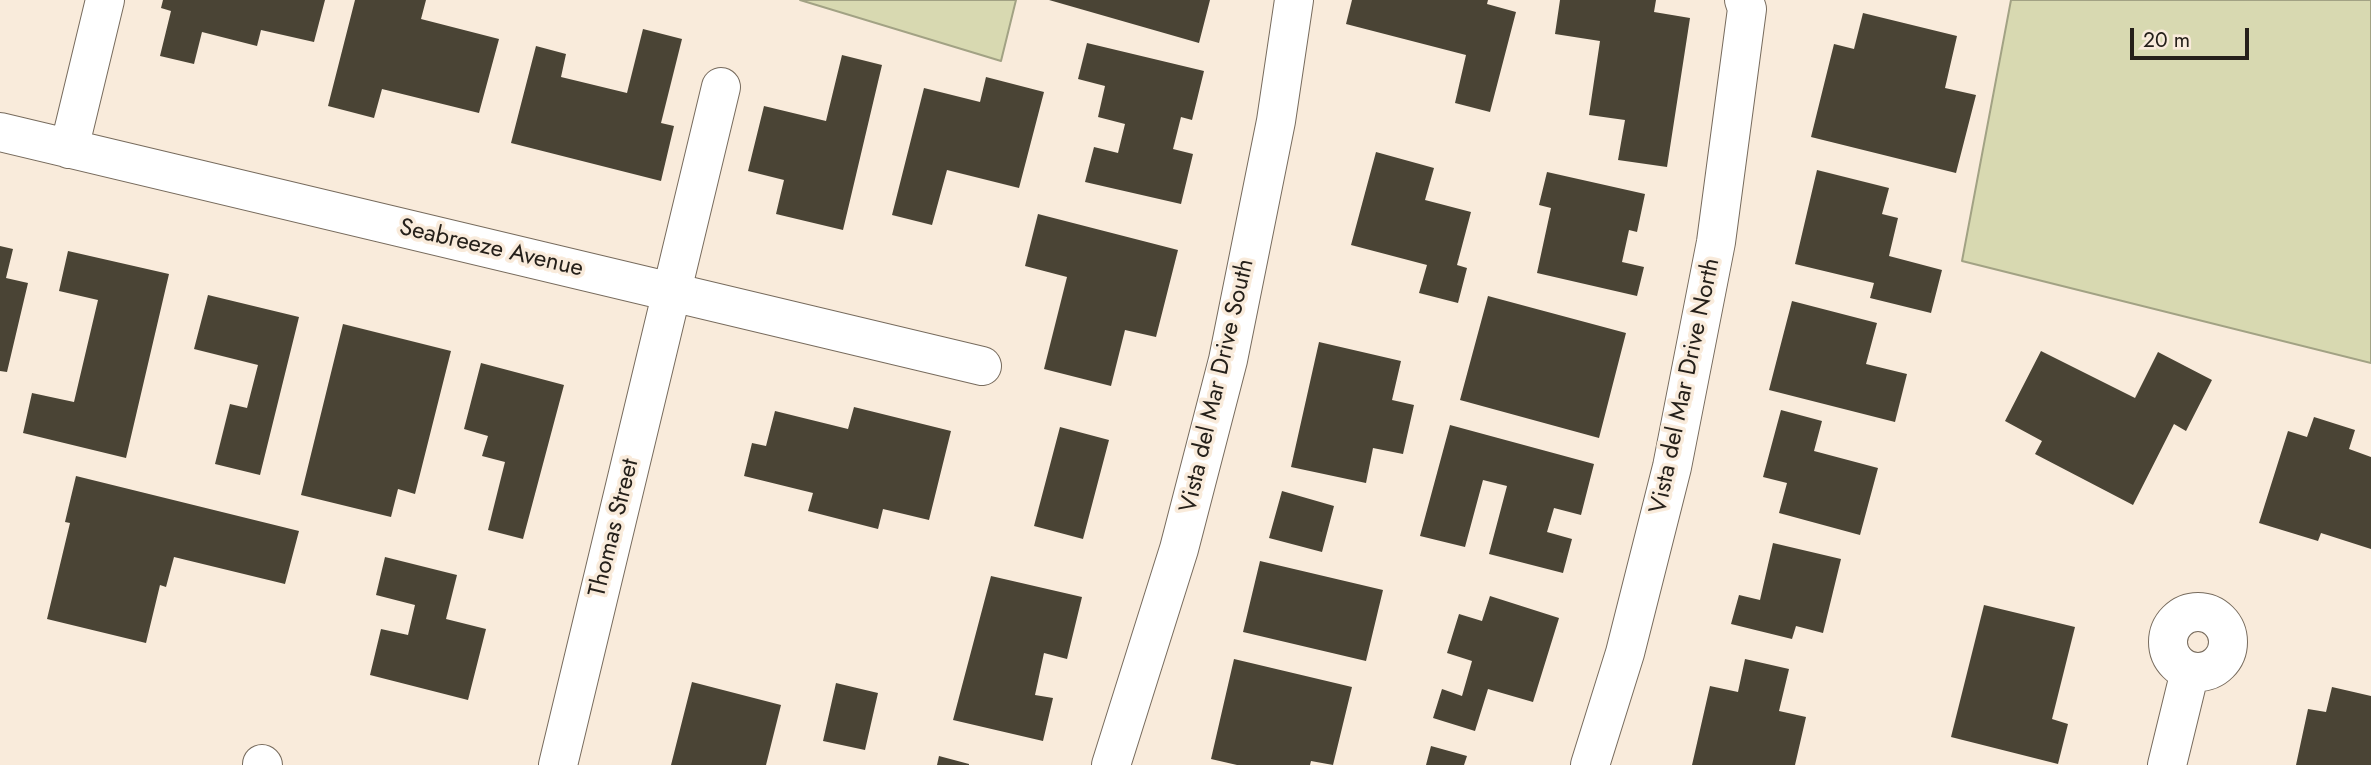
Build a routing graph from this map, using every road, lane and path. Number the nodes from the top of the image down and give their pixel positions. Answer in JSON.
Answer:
{"nodes":[{"id":1,"x":105,"y":0,"type":"edge"},
{"id":2,"x":1293,"y":0,"type":"edge"},
{"id":3,"x":1744,"y":0,"type":"edge"},
{"id":4,"x":721,"y":87,"type":"dead end"},
{"id":5,"x":0,"y":132,"type":"edge"},
{"id":6,"x":69,"y":149,"type":"junction"},
{"id":7,"x":673,"y":292,"type":"junction"},
{"id":8,"x":982,"y":366,"type":"dead end"},
{"id":9,"x":2190,"y":671,"type":"dead end"},
{"id":10,"x":558,"y":765,"type":"edge"},
{"id":11,"x":1111,"y":765,"type":"edge"},
{"id":12,"x":1590,"y":765,"type":"edge"},
{"id":13,"x":2167,"y":765,"type":"edge"}],
"edges":[{"from":1,"to":6,"type":"street"},
{"from":2,"to":11,"type":"street","name":"Vista del Mar Drive South"},
{"from":3,"to":12,"type":"street","name":"Vista del Mar Drive North"},
{"from":4,"to":7,"type":"street","name":"Thomas Street"},
{"from":5,"to":6,"type":"street","name":"Seabreeze Avenue"},
{"from":6,"to":7,"type":"street","name":"Seabreeze Avenue"},
{"from":7,"to":8,"type":"street","name":"Seabreeze Avenue"},
{"from":7,"to":10,"type":"street","name":"Thomas Street"},
{"from":9,"to":13,"type":"street"}]}
